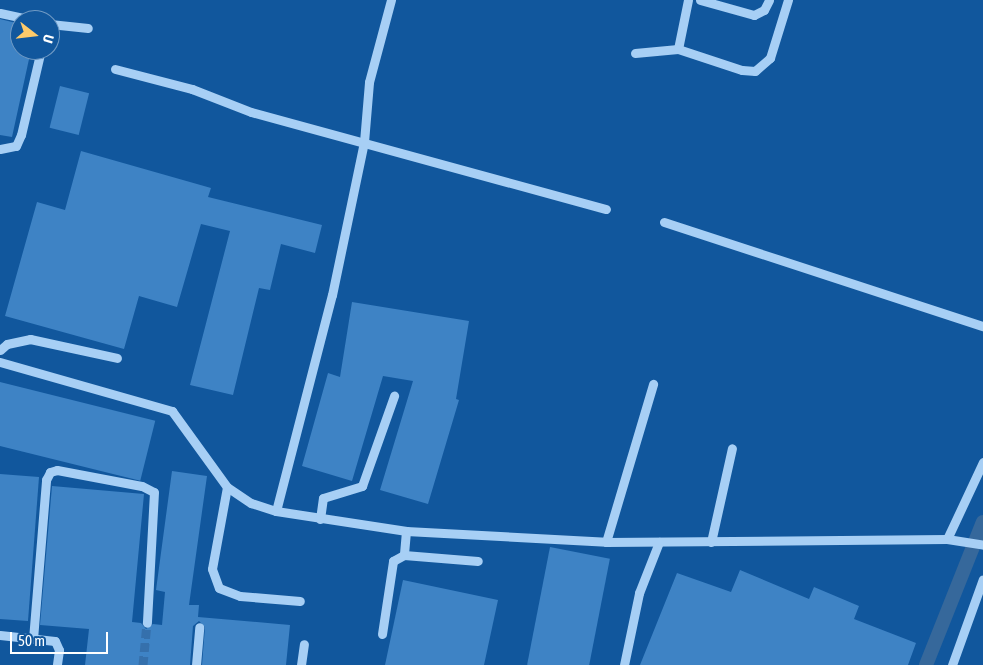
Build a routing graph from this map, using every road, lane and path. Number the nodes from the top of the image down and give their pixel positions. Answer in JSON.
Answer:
{"nodes":[{"id":1,"x":391,"y":0,"type":"edge"},
{"id":2,"x":688,"y":0,"type":"edge"},
{"id":3,"x":700,"y":0,"type":"edge"},
{"id":4,"x":769,"y":0,"type":"edge"},
{"id":5,"x":788,"y":0,"type":"edge"},
{"id":6,"x":60,"y":25,"type":"edge"},
{"id":7,"x":88,"y":28,"type":"dead end"},
{"id":8,"x":678,"y":49,"type":"junction"},
{"id":9,"x":635,"y":54,"type":"dead end"},
{"id":10,"x":39,"y":60,"type":"edge"},
{"id":11,"x":114,"y":69,"type":"dead end"},
{"id":12,"x":364,"y":142,"type":"junction"},
{"id":13,"x":0,"y":149,"type":"edge"},
{"id":14,"x":606,"y":209,"type":"dead end"},
{"id":15,"x":664,"y":222,"type":"dead end"},
{"id":16,"x":983,"y":326,"type":"edge"},
{"id":17,"x":0,"y":350,"type":"edge"},
{"id":18,"x":117,"y":358,"type":"dead end"},
{"id":19,"x":0,"y":362,"type":"edge"},
{"id":20,"x":653,"y":384,"type":"dead end"},
{"id":21,"x":394,"y":396,"type":"dead end"},
{"id":22,"x":732,"y":448,"type":"dead end"},
{"id":23,"x":983,"y":462,"type":"edge"},
{"id":24,"x":227,"y":487,"type":"junction"},
{"id":25,"x":276,"y":511,"type":"junction"},
{"id":26,"x":320,"y":519,"type":"junction"},
{"id":27,"x":406,"y":531,"type":"junction"},
{"id":28,"x":947,"y":539,"type":"junction"},
{"id":29,"x":606,"y":542,"type":"junction"},
{"id":30,"x":659,"y":542,"type":"junction"},
{"id":31,"x":711,"y":542,"type":"junction"},
{"id":32,"x":983,"y":545,"type":"edge"},
{"id":33,"x":404,"y":556,"type":"junction"},
{"id":34,"x":478,"y":561,"type":"dead end"},
{"id":35,"x":983,"y":579,"type":"edge"},
{"id":36,"x":300,"y":601,"type":"dead end"},
{"id":37,"x":147,"y":623,"type":"tunnel mouth"},
{"id":38,"x":199,"y":627,"type":"dead end"},
{"id":39,"x":382,"y":634,"type":"dead end"},
{"id":40,"x":0,"y":635,"type":"edge"},
{"id":41,"x":33,"y":639,"type":"junction"},
{"id":42,"x":304,"y":644,"type":"dead end"},
{"id":43,"x":57,"y":665,"type":"edge"},
{"id":44,"x":196,"y":665,"type":"edge"},
{"id":45,"x":301,"y":665,"type":"edge"},
{"id":46,"x":624,"y":665,"type":"edge"},
{"id":47,"x":952,"y":665,"type":"edge"}],
"edges":[{"from":1,"to":12,"type":"street"},
{"from":2,"to":8,"type":"street"},
{"from":3,"to":4,"type":"street"},
{"from":5,"to":8,"type":"street"},
{"from":6,"to":7,"type":"street"},
{"from":8,"to":9,"type":"street"},
{"from":10,"to":13,"type":"street"},
{"from":11,"to":12,"type":"street"},
{"from":12,"to":14,"type":"street"},
{"from":12,"to":25,"type":"street"},
{"from":15,"to":16,"type":"street"},
{"from":17,"to":18,"type":"street"},
{"from":19,"to":24,"type":"street"},
{"from":20,"to":29,"type":"street"},
{"from":21,"to":26,"type":"street"},
{"from":22,"to":31,"type":"street"},
{"from":23,"to":28,"type":"street"},
{"from":24,"to":25,"type":"street"},
{"from":24,"to":36,"type":"street"},
{"from":25,"to":26,"type":"street"},
{"from":26,"to":27,"type":"street"},
{"from":27,"to":29,"type":"street"},
{"from":27,"to":33,"type":"street"},
{"from":28,"to":31,"type":"street"},
{"from":28,"to":32,"type":"street"},
{"from":29,"to":30,"type":"street"},
{"from":30,"to":31,"type":"street"},
{"from":30,"to":46,"type":"street"},
{"from":33,"to":34,"type":"street"},
{"from":33,"to":39,"type":"street"},
{"from":35,"to":47,"type":"street"},
{"from":37,"to":41,"type":"street"},
{"from":38,"to":44,"type":"street"},
{"from":40,"to":41,"type":"street"},
{"from":41,"to":43,"type":"street"},
{"from":42,"to":45,"type":"street"}]}
